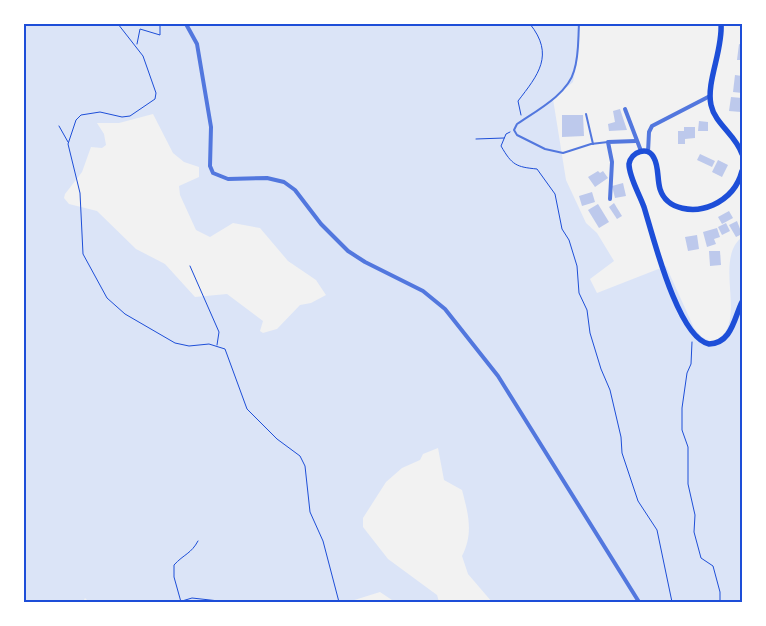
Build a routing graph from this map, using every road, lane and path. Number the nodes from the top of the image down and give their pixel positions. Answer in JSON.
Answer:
{"nodes":[{"id":1,"x":118,"y":24,"type":"edge"},
{"id":2,"x":160,"y":24,"type":"edge"},
{"id":3,"x":186,"y":24,"type":"edge"},
{"id":4,"x":530,"y":24,"type":"edge"},
{"id":5,"x":579,"y":24,"type":"edge"},
{"id":6,"x":721,"y":24,"type":"edge"},
{"id":7,"x":136,"y":45,"type":"junction"},
{"id":8,"x":710,"y":96,"type":"junction"},
{"id":9,"x":625,"y":109,"type":"dead end"},
{"id":10,"x":586,"y":114,"type":"dead end"},
{"id":11,"x":522,"y":121,"type":"junction"},
{"id":12,"x":59,"y":126,"type":"dead end"},
{"id":13,"x":514,"y":130,"type":"junction"},
{"id":14,"x":504,"y":138,"type":"junction"},
{"id":15,"x":476,"y":139,"type":"dead end"},
{"id":16,"x":636,"y":141,"type":"junction"},
{"id":17,"x":608,"y":142,"type":"junction"},
{"id":18,"x":69,"y":143,"type":"junction"},
{"id":19,"x":592,"y":144,"type":"junction"},
{"id":20,"x":641,"y":151,"type":"junction"},
{"id":21,"x":648,"y":152,"type":"junction"},
{"id":22,"x":742,"y":154,"type":"edge"},
{"id":23,"x":742,"y":171,"type":"edge"},
{"id":24,"x":610,"y":199,"type":"dead end"},
{"id":25,"x":190,"y":266,"type":"dead end"},
{"id":26,"x":742,"y":302,"type":"edge"},
{"id":27,"x":694,"y":336,"type":"junction"},
{"id":28,"x":217,"y":345,"type":"junction"},
{"id":29,"x":198,"y":541,"type":"dead end"},
{"id":30,"x":192,"y":598,"type":"junction"},
{"id":31,"x":181,"y":602,"type":"edge"},
{"id":32,"x":194,"y":602,"type":"edge"},
{"id":33,"x":228,"y":602,"type":"edge"},
{"id":34,"x":338,"y":602,"type":"edge"},
{"id":35,"x":639,"y":602,"type":"edge"},
{"id":36,"x":672,"y":602,"type":"edge"},
{"id":37,"x":720,"y":602,"type":"edge"}],
"edges":[{"from":1,"to":7,"type":"path"},
{"from":2,"to":7,"type":"path"},
{"from":3,"to":35,"type":"street"},
{"from":4,"to":11,"type":"path"},
{"from":5,"to":11,"type":"lane"},
{"from":6,"to":8,"type":"main road"},
{"from":7,"to":18,"type":"path"},
{"from":8,"to":21,"type":"street"},
{"from":8,"to":22,"type":"main road"},
{"from":9,"to":16,"type":"street"},
{"from":10,"to":19,"type":"lane"},
{"from":11,"to":13,"type":"lane"},
{"from":12,"to":18,"type":"path"},
{"from":13,"to":14,"type":"path"},
{"from":13,"to":19,"type":"lane"},
{"from":14,"to":15,"type":"path"},
{"from":14,"to":36,"type":"path"},
{"from":16,"to":17,"type":"street"},
{"from":16,"to":20,"type":"street"},
{"from":17,"to":19,"type":"lane"},
{"from":17,"to":24,"type":"street"},
{"from":18,"to":28,"type":"path"},
{"from":20,"to":21,"type":"main road"},
{"from":20,"to":27,"type":"main road"},
{"from":21,"to":23,"type":"main road"},
{"from":25,"to":28,"type":"path"},
{"from":26,"to":27,"type":"main road"},
{"from":27,"to":37,"type":"path"},
{"from":28,"to":34,"type":"path"},
{"from":29,"to":31,"type":"path"},
{"from":30,"to":31,"type":"path"},
{"from":30,"to":32,"type":"path"},
{"from":30,"to":33,"type":"path"}]}
